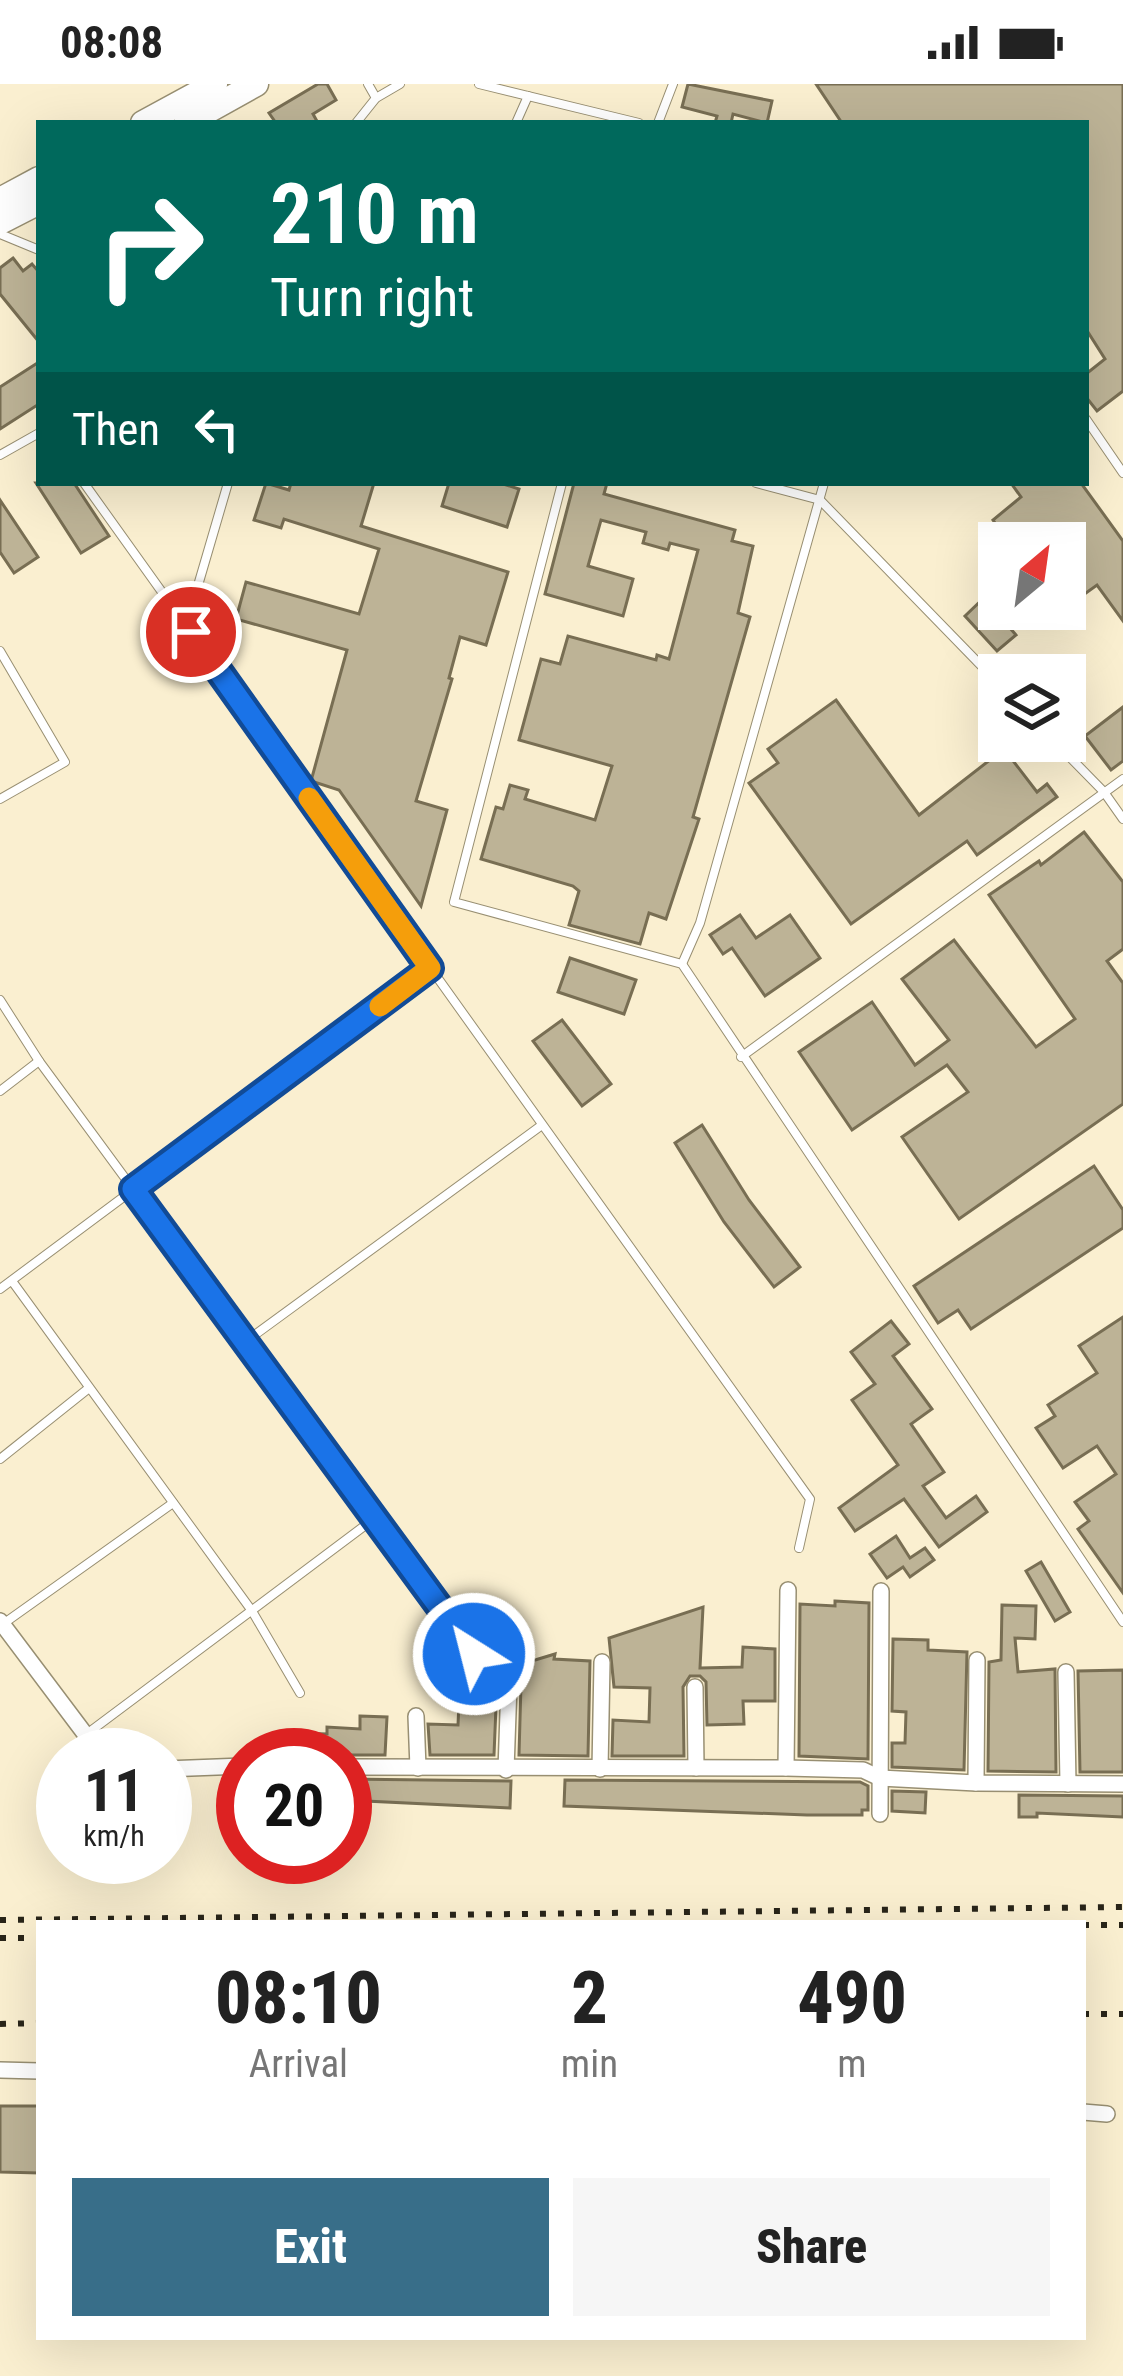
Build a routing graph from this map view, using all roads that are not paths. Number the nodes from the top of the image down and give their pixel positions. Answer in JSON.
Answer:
{"nodes":[{"id":1,"x":215,"y":84,"type":"edge"},
{"id":2,"x":256,"y":84,"type":"edge"},
{"id":3,"x":368,"y":84,"type":"edge"},
{"id":4,"x":399,"y":84,"type":"edge"},
{"id":5,"x":479,"y":84,"type":"edge"},
{"id":6,"x":673,"y":84,"type":"edge"},
{"id":7,"x":528,"y":96,"type":"junction"},
{"id":8,"x":376,"y":98,"type":"junction"},
{"id":9,"x":148,"y":120,"type":"edge"},
{"id":10,"x":191,"y":120,"type":"edge"},
{"id":11,"x":358,"y":120,"type":"edge"},
{"id":12,"x":517,"y":120,"type":"edge"},
{"id":13,"x":627,"y":120,"type":"edge"},
{"id":14,"x":659,"y":120,"type":"edge"},
{"id":15,"x":36,"y":183,"type":"edge"},
{"id":16,"x":14,"y":216,"type":"edge"},
{"id":17,"x":36,"y":246,"type":"edge"},
{"id":18,"x":1089,"y":423,"type":"edge"},
{"id":19,"x":36,"y":435,"type":"edge"},
{"id":20,"x":0,"y":455,"type":"edge"},
{"id":21,"x":1123,"y":473,"type":"edge"},
{"id":22,"x":86,"y":486,"type":"edge"},
{"id":23,"x":227,"y":486,"type":"edge"},
{"id":24,"x":561,"y":486,"type":"edge"},
{"id":25,"x":767,"y":486,"type":"edge"},
{"id":26,"x":823,"y":486,"type":"edge"},
{"id":27,"x":820,"y":500,"type":"junction"},
{"id":28,"x":199,"y":582,"type":"dead end"},
{"id":29,"x":0,"y":651,"type":"edge"},
{"id":30,"x":978,"y":662,"type":"edge"},
{"id":31,"x":1075,"y":762,"type":"edge"},
{"id":32,"x":1123,"y":779,"type":"edge"},
{"id":33,"x":1104,"y":792,"type":"junction"},
{"id":34,"x":0,"y":799,"type":"edge"},
{"id":35,"x":1123,"y":819,"type":"edge"},
{"id":36,"x":682,"y":964,"type":"junction"},
{"id":37,"x":430,"y":968,"type":"junction"},
{"id":38,"x":0,"y":1000,"type":"edge"},
{"id":39,"x":741,"y":1057,"type":"junction"},
{"id":40,"x":39,"y":1061,"type":"junction"},
{"id":41,"x":0,"y":1091,"type":"edge"},
{"id":42,"x":542,"y":1125,"type":"junction"},
{"id":43,"x":133,"y":1189,"type":"junction"},
{"id":44,"x":12,"y":1281,"type":"junction"},
{"id":45,"x":0,"y":1289,"type":"edge"},
{"id":46,"x":245,"y":1342,"type":"junction"},
{"id":47,"x":89,"y":1388,"type":"junction"},
{"id":48,"x":0,"y":1459,"type":"edge"},
{"id":49,"x":173,"y":1503,"type":"junction"},
{"id":50,"x":375,"y":1518,"type":"junction"},
{"id":51,"x":799,"y":1548,"type":"dead end"},
{"id":52,"x":788,"y":1590,"type":"dead end"},
{"id":53,"x":881,"y":1592,"type":"dead end"},
{"id":54,"x":252,"y":1611,"type":"junction"},
{"id":55,"x":1123,"y":1622,"type":"edge"},
{"id":56,"x":1,"y":1623,"type":"edge"},
{"id":57,"x":474,"y":1654,"type":"dead end"},
{"id":58,"x":977,"y":1660,"type":"dead end"},
{"id":59,"x":602,"y":1662,"type":"dead end"},
{"id":60,"x":1066,"y":1672,"type":"dead end"},
{"id":61,"x":509,"y":1684,"type":"dead end"},
{"id":62,"x":695,"y":1687,"type":"dead end"},
{"id":63,"x":300,"y":1694,"type":"dead end"},
{"id":64,"x":416,"y":1716,"type":"dead end"},
{"id":65,"x":81,"y":1728,"type":"edge"},
{"id":66,"x":95,"y":1728,"type":"edge"},
{"id":67,"x":372,"y":1767,"type":"edge"},
{"id":68,"x":418,"y":1768,"type":"junction"},
{"id":69,"x":696,"y":1768,"type":"junction"},
{"id":70,"x":786,"y":1768,"type":"junction"},
{"id":71,"x":600,"y":1769,"type":"junction"},
{"id":72,"x":506,"y":1770,"type":"junction"},
{"id":73,"x":880,"y":1778,"type":"junction"},
{"id":74,"x":976,"y":1783,"type":"junction"},
{"id":75,"x":1068,"y":1784,"type":"junction"},
{"id":76,"x":1123,"y":1784,"type":"edge"},
{"id":77,"x":880,"y":1814,"type":"dead end"},
{"id":78,"x":0,"y":2070,"type":"edge"},
{"id":79,"x":36,"y":2072,"type":"edge"},
{"id":80,"x":1086,"y":2112,"type":"edge"},
{"id":81,"x":1107,"y":2114,"type":"dead end"}],
"edges":[{"from":1,"to":9,"type":"main road"},
{"from":2,"to":10,"type":"main road"},
{"from":3,"to":8,"type":"lane"},
{"from":4,"to":8,"type":"lane"},
{"from":5,"to":7,"type":"lane"},
{"from":6,"to":14,"type":"lane"},
{"from":7,"to":12,"type":"lane"},
{"from":7,"to":13,"type":"lane"},
{"from":8,"to":11,"type":"lane"},
{"from":15,"to":16,"type":"main road"},
{"from":16,"to":17,"type":"lane"},
{"from":18,"to":21,"type":"lane"},
{"from":19,"to":20,"type":"lane"},
{"from":22,"to":37,"type":"lane"},
{"from":23,"to":28,"type":"lane"},
{"from":24,"to":36,"type":"lane"},
{"from":25,"to":27,"type":"lane"},
{"from":26,"to":27,"type":"lane"},
{"from":27,"to":30,"type":"lane"},
{"from":27,"to":36,"type":"lane"},
{"from":29,"to":34,"type":"lane"},
{"from":31,"to":33,"type":"lane"},
{"from":32,"to":33,"type":"lane"},
{"from":33,"to":35,"type":"lane"},
{"from":33,"to":39,"type":"lane"},
{"from":36,"to":39,"type":"lane"},
{"from":37,"to":42,"type":"lane"},
{"from":37,"to":43,"type":"lane"},
{"from":38,"to":40,"type":"lane"},
{"from":39,"to":55,"type":"lane"},
{"from":40,"to":41,"type":"lane"},
{"from":40,"to":43,"type":"lane"},
{"from":42,"to":46,"type":"lane"},
{"from":42,"to":51,"type":"lane"},
{"from":43,"to":44,"type":"lane"},
{"from":43,"to":46,"type":"lane"},
{"from":44,"to":45,"type":"lane"},
{"from":44,"to":47,"type":"lane"},
{"from":46,"to":50,"type":"lane"},
{"from":47,"to":48,"type":"lane"},
{"from":47,"to":49,"type":"lane"},
{"from":49,"to":54,"type":"lane"},
{"from":49,"to":56,"type":"lane"},
{"from":50,"to":54,"type":"lane"},
{"from":50,"to":57,"type":"lane"},
{"from":52,"to":70,"type":"street"},
{"from":53,"to":73,"type":"street"},
{"from":54,"to":63,"type":"lane"},
{"from":54,"to":66,"type":"lane"},
{"from":56,"to":65,"type":"street"},
{"from":58,"to":74,"type":"street"},
{"from":59,"to":71,"type":"street"},
{"from":60,"to":75,"type":"street"},
{"from":61,"to":72,"type":"street"},
{"from":62,"to":69,"type":"street"},
{"from":64,"to":68,"type":"street"},
{"from":67,"to":68,"type":"street"},
{"from":68,"to":72,"type":"street"},
{"from":69,"to":70,"type":"street"},
{"from":69,"to":71,"type":"street"},
{"from":70,"to":73,"type":"street"},
{"from":71,"to":72,"type":"street"},
{"from":73,"to":74,"type":"street"},
{"from":73,"to":77,"type":"street"},
{"from":74,"to":75,"type":"street"},
{"from":75,"to":76,"type":"street"},
{"from":78,"to":79,"type":"street"},
{"from":80,"to":81,"type":"street"}]}
